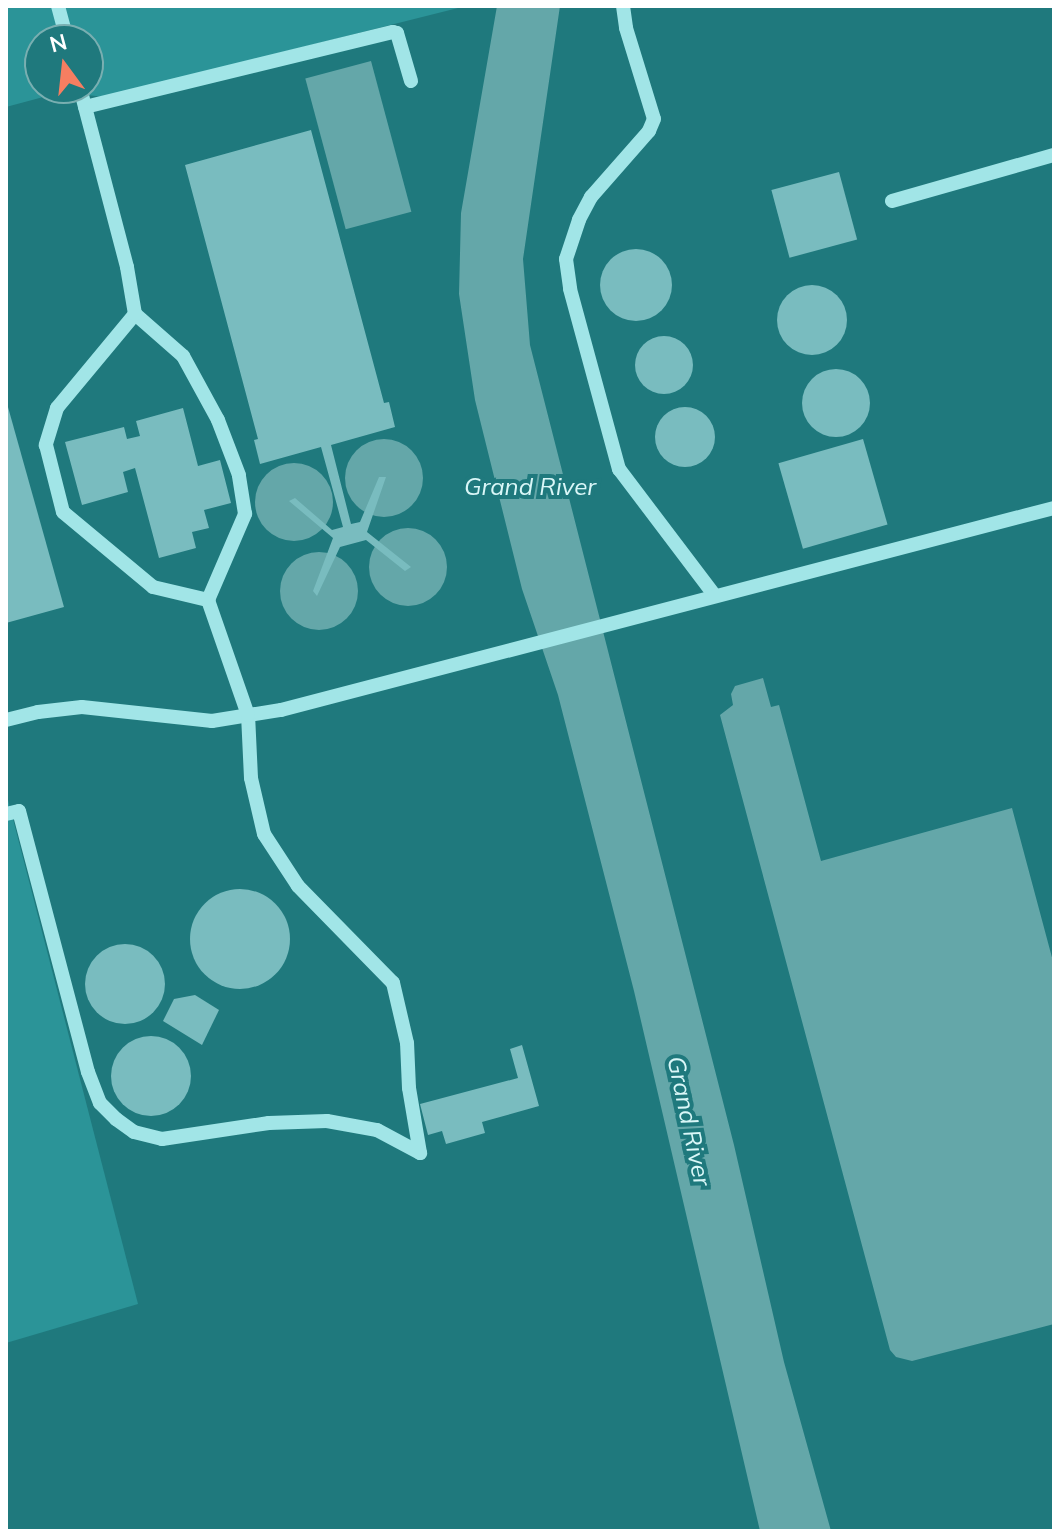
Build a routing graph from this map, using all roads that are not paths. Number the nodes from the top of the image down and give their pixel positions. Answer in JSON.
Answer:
{"nodes":[{"id":1,"x":623,"y":6,"type":"edge"},
{"id":2,"x":411,"y":81,"type":"dead end"},
{"id":3,"x":84,"y":104,"type":"edge"},
{"id":4,"x":85,"y":107,"type":"junction"},
{"id":5,"x":1054,"y":155,"type":"edge"},
{"id":6,"x":892,"y":201,"type":"dead end"},
{"id":7,"x":135,"y":314,"type":"junction"},
{"id":8,"x":1054,"y":508,"type":"edge"},
{"id":9,"x":715,"y":596,"type":"junction"},
{"id":10,"x":208,"y":600,"type":"junction"},
{"id":11,"x":248,"y":715,"type":"junction"},
{"id":12,"x":6,"y":720,"type":"edge"},
{"id":13,"x":6,"y":814,"type":"edge"}],
"edges":[{"from":1,"to":9,"type":"lane"},
{"from":2,"to":4,"type":"lane"},
{"from":3,"to":4,"type":"lane"},
{"from":4,"to":7,"type":"lane"},
{"from":5,"to":6,"type":"lane"},
{"from":7,"to":10,"type":"lane"},
{"from":7,"to":10,"type":"lane"},
{"from":8,"to":9,"type":"lane"},
{"from":9,"to":11,"type":"lane"},
{"from":10,"to":11,"type":"lane"},
{"from":11,"to":12,"type":"lane"},
{"from":11,"to":13,"type":"lane"}]}
